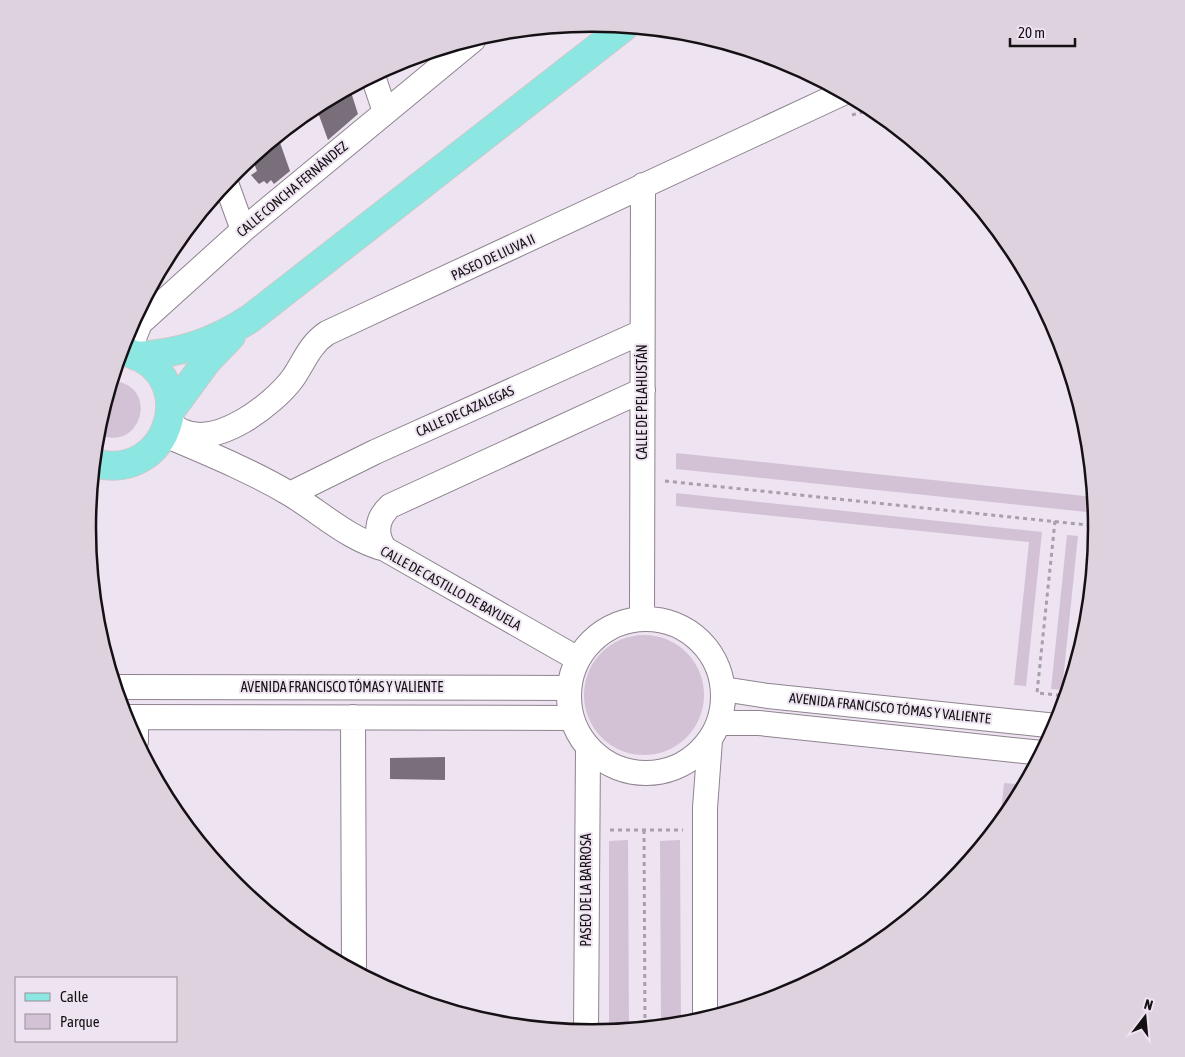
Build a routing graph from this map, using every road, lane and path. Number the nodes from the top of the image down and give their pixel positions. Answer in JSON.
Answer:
{"nodes":[{"id":1,"x":616,"y":33,"type":"edge"},
{"id":2,"x":462,"y":50,"type":"edge"},
{"id":3,"x":375,"y":83,"type":"edge"},
{"id":4,"x":836,"y":96,"type":"edge"},
{"id":5,"x":385,"y":112,"type":"junction"},
{"id":6,"x":643,"y":185,"type":"junction"},
{"id":7,"x":229,"y":192,"type":"edge"},
{"id":8,"x":243,"y":230,"type":"junction"},
{"id":9,"x":251,"y":318,"type":"junction"},
{"id":10,"x":143,"y":321,"type":"edge"},
{"id":11,"x":642,"y":332,"type":"junction"},
{"id":12,"x":135,"y":336,"type":"edge"},
{"id":13,"x":129,"y":354,"type":"edge"},
{"id":14,"x":643,"y":390,"type":"junction"},
{"id":15,"x":168,"y":422,"type":"junction"},
{"id":16,"x":101,"y":463,"type":"edge"},
{"id":17,"x":676,"y":482,"type":"dead end"},
{"id":18,"x":290,"y":494,"type":"junction"},
{"id":19,"x":1055,"y":521,"type":"junction"},
{"id":20,"x":1088,"y":525,"type":"edge"},
{"id":21,"x":385,"y":549,"type":"junction"},
{"id":22,"x":642,"y":619,"type":"junction"},
{"id":23,"x":578,"y":659,"type":"junction"},
{"id":24,"x":123,"y":687,"type":"edge"},
{"id":25,"x":569,"y":688,"type":"junction"},
{"id":26,"x":723,"y":689,"type":"junction"},
{"id":27,"x":1059,"y":695,"type":"edge"},
{"id":28,"x":134,"y":717,"type":"edge"},
{"id":29,"x":353,"y":718,"type":"junction"},
{"id":30,"x":572,"y":718,"type":"junction"},
{"id":31,"x":1048,"y":725,"type":"edge"},
{"id":32,"x":715,"y":731,"type":"junction"},
{"id":33,"x":588,"y":747,"type":"junction"},
{"id":34,"x":1035,"y":752,"type":"edge"},
{"id":35,"x":602,"y":830,"type":"dead end"},
{"id":36,"x":644,"y":830,"type":"junction"},
{"id":37,"x":685,"y":830,"type":"dead end"},
{"id":38,"x":354,"y":963,"type":"edge"},
{"id":39,"x":705,"y":1012,"type":"edge"},
{"id":40,"x":645,"y":1021,"type":"edge"},
{"id":41,"x":586,"y":1024,"type":"edge"}],
"edges":[{"from":1,"to":9,"type":"main road"},
{"from":2,"to":5,"type":"street","name":"CALLE CONCHA FERNÁNDEZ"},
{"from":3,"to":5,"type":"street"},
{"from":4,"to":6,"type":"street","name":"PASEO DE LIUVA II"},
{"from":5,"to":8,"type":"street","name":"CALLE CONCHA FERNÁNDEZ"},
{"from":6,"to":11,"type":"street","name":"CALLE DE PELAHUSTÁN"},
{"from":6,"to":15,"type":"street","name":"PASEO DE LIUVA II"},
{"from":7,"to":8,"type":"street"},
{"from":8,"to":10,"type":"street","name":"CALLE CONCHA FERNÁNDEZ"},
{"from":9,"to":13,"type":"main road"},
{"from":9,"to":15,"type":"main road"},
{"from":11,"to":14,"type":"street","name":"CALLE DE PELAHUSTÁN"},
{"from":11,"to":18,"type":"street","name":"CALLE DE CAZALEGAS"},
{"from":12,"to":13,"type":"street","name":"CALLE CONCHA FERNÁNDEZ"},
{"from":13,"to":15,"type":"main road"},
{"from":14,"to":21,"type":"street"},
{"from":14,"to":22,"type":"street","name":"CALLE DE PELAHUSTÁN"},
{"from":15,"to":16,"type":"main road"},
{"from":15,"to":18,"type":"street","name":"CALLE DE CASTILLO DE BAYUELA"},
{"from":17,"to":19,"type":"path"},
{"from":18,"to":21,"type":"street","name":"CALLE DE CASTILLO DE BAYUELA"},
{"from":19,"to":20,"type":"path"},
{"from":19,"to":27,"type":"path"},
{"from":21,"to":23,"type":"street","name":"CALLE DE CASTILLO DE BAYUELA"},
{"from":22,"to":23,"type":"street"},
{"from":22,"to":26,"type":"street"},
{"from":23,"to":25,"type":"street"},
{"from":24,"to":25,"type":"street","name":"AVENIDA FRANCISCO TÓMAS Y VALIENTE"},
{"from":25,"to":30,"type":"street"},
{"from":26,"to":31,"type":"street","name":"AVENIDA FRANCISCO TÓMAS Y VALIENTE"},
{"from":26,"to":32,"type":"street"},
{"from":28,"to":29,"type":"street"},
{"from":29,"to":30,"type":"street"},
{"from":29,"to":38,"type":"street"},
{"from":30,"to":33,"type":"street"},
{"from":32,"to":33,"type":"street"},
{"from":32,"to":34,"type":"street","name":"AVENIDA FRANCISCO TÓMAS Y VALIENTE"},
{"from":32,"to":39,"type":"street"},
{"from":33,"to":41,"type":"street","name":"PASEO DE LA BARROSA"},
{"from":35,"to":36,"type":"path"},
{"from":36,"to":37,"type":"path"},
{"from":36,"to":40,"type":"path"}]}
